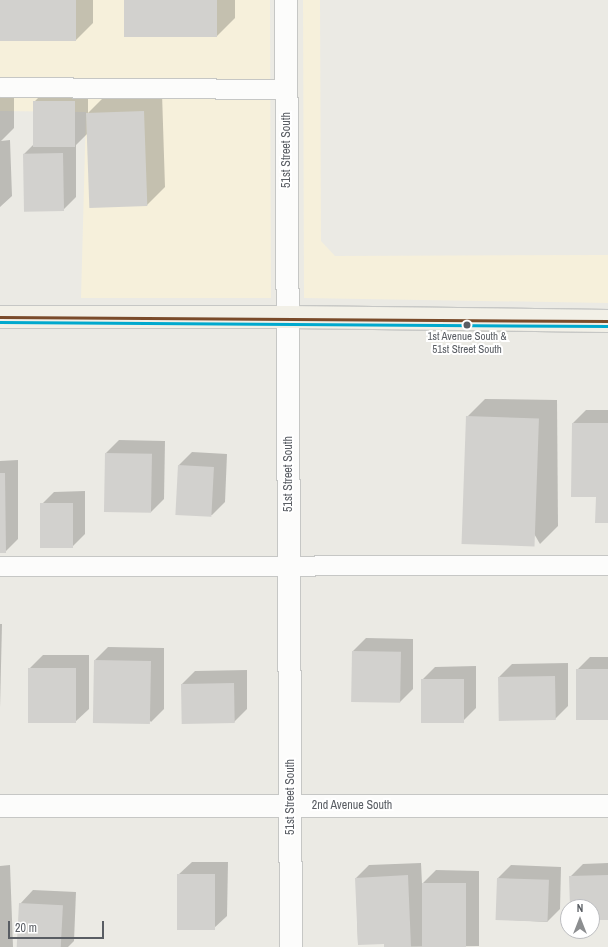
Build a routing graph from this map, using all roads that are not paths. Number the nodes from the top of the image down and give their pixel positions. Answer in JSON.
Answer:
{"nodes":[{"id":1,"x":286,"y":0,"type":"edge"},
{"id":2,"x":0,"y":87,"type":"edge"},
{"id":3,"x":287,"y":89,"type":"junction"},
{"id":4,"x":0,"y":317,"type":"edge"},
{"id":5,"x":288,"y":317,"type":"junction"},
{"id":6,"x":608,"y":321,"type":"edge"},
{"id":7,"x":289,"y":565,"type":"junction"},
{"id":8,"x":608,"y":565,"type":"edge"},
{"id":9,"x":0,"y":566,"type":"edge"},
{"id":10,"x":0,"y":806,"type":"edge"},
{"id":11,"x":291,"y":806,"type":"junction"},
{"id":12,"x":608,"y":806,"type":"edge"},
{"id":13,"x":291,"y":947,"type":"edge"}],
"edges":[{"from":1,"to":3,"type":"street","name":"51st Street South"},
{"from":2,"to":3,"type":"lane"},
{"from":3,"to":5,"type":"street","name":"51st Street South"},
{"from":4,"to":5,"type":"main road"},
{"from":5,"to":6,"type":"main road"},
{"from":5,"to":7,"type":"street","name":"51st Street South"},
{"from":7,"to":8,"type":"lane"},
{"from":7,"to":9,"type":"lane"},
{"from":7,"to":11,"type":"street","name":"51st Street South"},
{"from":10,"to":11,"type":"street","name":"2nd Avenue South"},
{"from":11,"to":12,"type":"street","name":"2nd Avenue South"},
{"from":11,"to":13,"type":"street","name":"51st Street South"}]}
